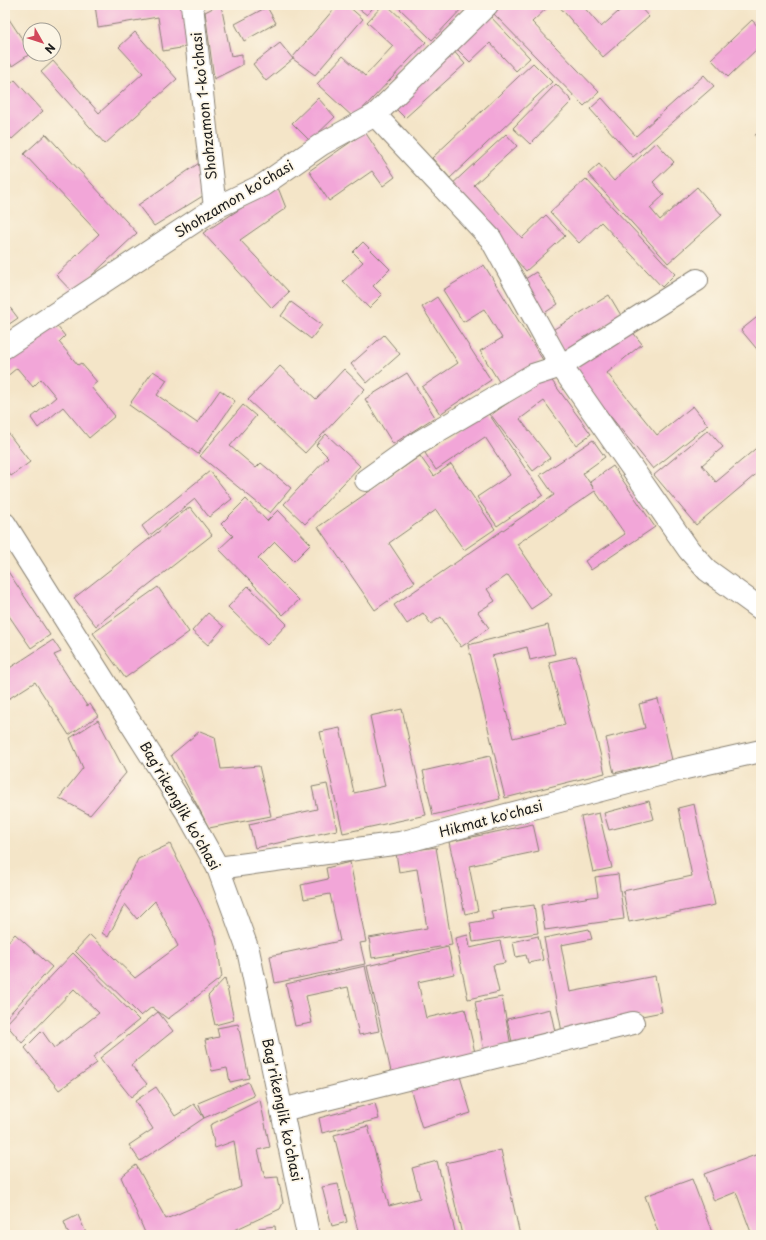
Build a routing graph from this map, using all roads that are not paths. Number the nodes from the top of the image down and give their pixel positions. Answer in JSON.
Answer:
{"nodes":[{"id":1,"x":192,"y":5,"type":"edge"},
{"id":2,"x":486,"y":5,"type":"edge"},
{"id":3,"x":375,"y":115,"type":"junction"},
{"id":4,"x":215,"y":208,"type":"junction"},
{"id":5,"x":697,"y":280,"type":"dead end"},
{"id":6,"x":5,"y":347,"type":"edge"},
{"id":7,"x":561,"y":366,"type":"junction"},
{"id":8,"x":366,"y":480,"type":"dead end"},
{"id":9,"x":7,"y":531,"type":"edge"},
{"id":10,"x":761,"y":609,"type":"edge"},
{"id":11,"x":761,"y":751,"type":"edge"},
{"id":12,"x":218,"y":868,"type":"junction"},
{"id":13,"x":633,"y":1023,"type":"dead end"},
{"id":14,"x":282,"y":1110,"type":"junction"},
{"id":15,"x":308,"y":1235,"type":"edge"}],
"edges":[{"from":1,"to":4,"type":"street","name":"Shohzamon 1-ko'chasi"},
{"from":2,"to":3,"type":"street","name":"Shohzamon ko'chasi"},
{"from":3,"to":4,"type":"street","name":"Shohzamon ko'chasi"},
{"from":3,"to":7,"type":"street"},
{"from":4,"to":6,"type":"street","name":"Shohzamon ko'chasi"},
{"from":5,"to":7,"type":"street"},
{"from":7,"to":8,"type":"street"},
{"from":7,"to":10,"type":"street"},
{"from":9,"to":12,"type":"street","name":"Bag'rikenglik ko'chasi"},
{"from":11,"to":12,"type":"street","name":"Hikmat ko'chasi"},
{"from":12,"to":14,"type":"street","name":"Bag'rikenglik ko'chasi"},
{"from":13,"to":14,"type":"street"},
{"from":14,"to":15,"type":"street","name":"Bag'rikenglik ko'chasi"}]}
